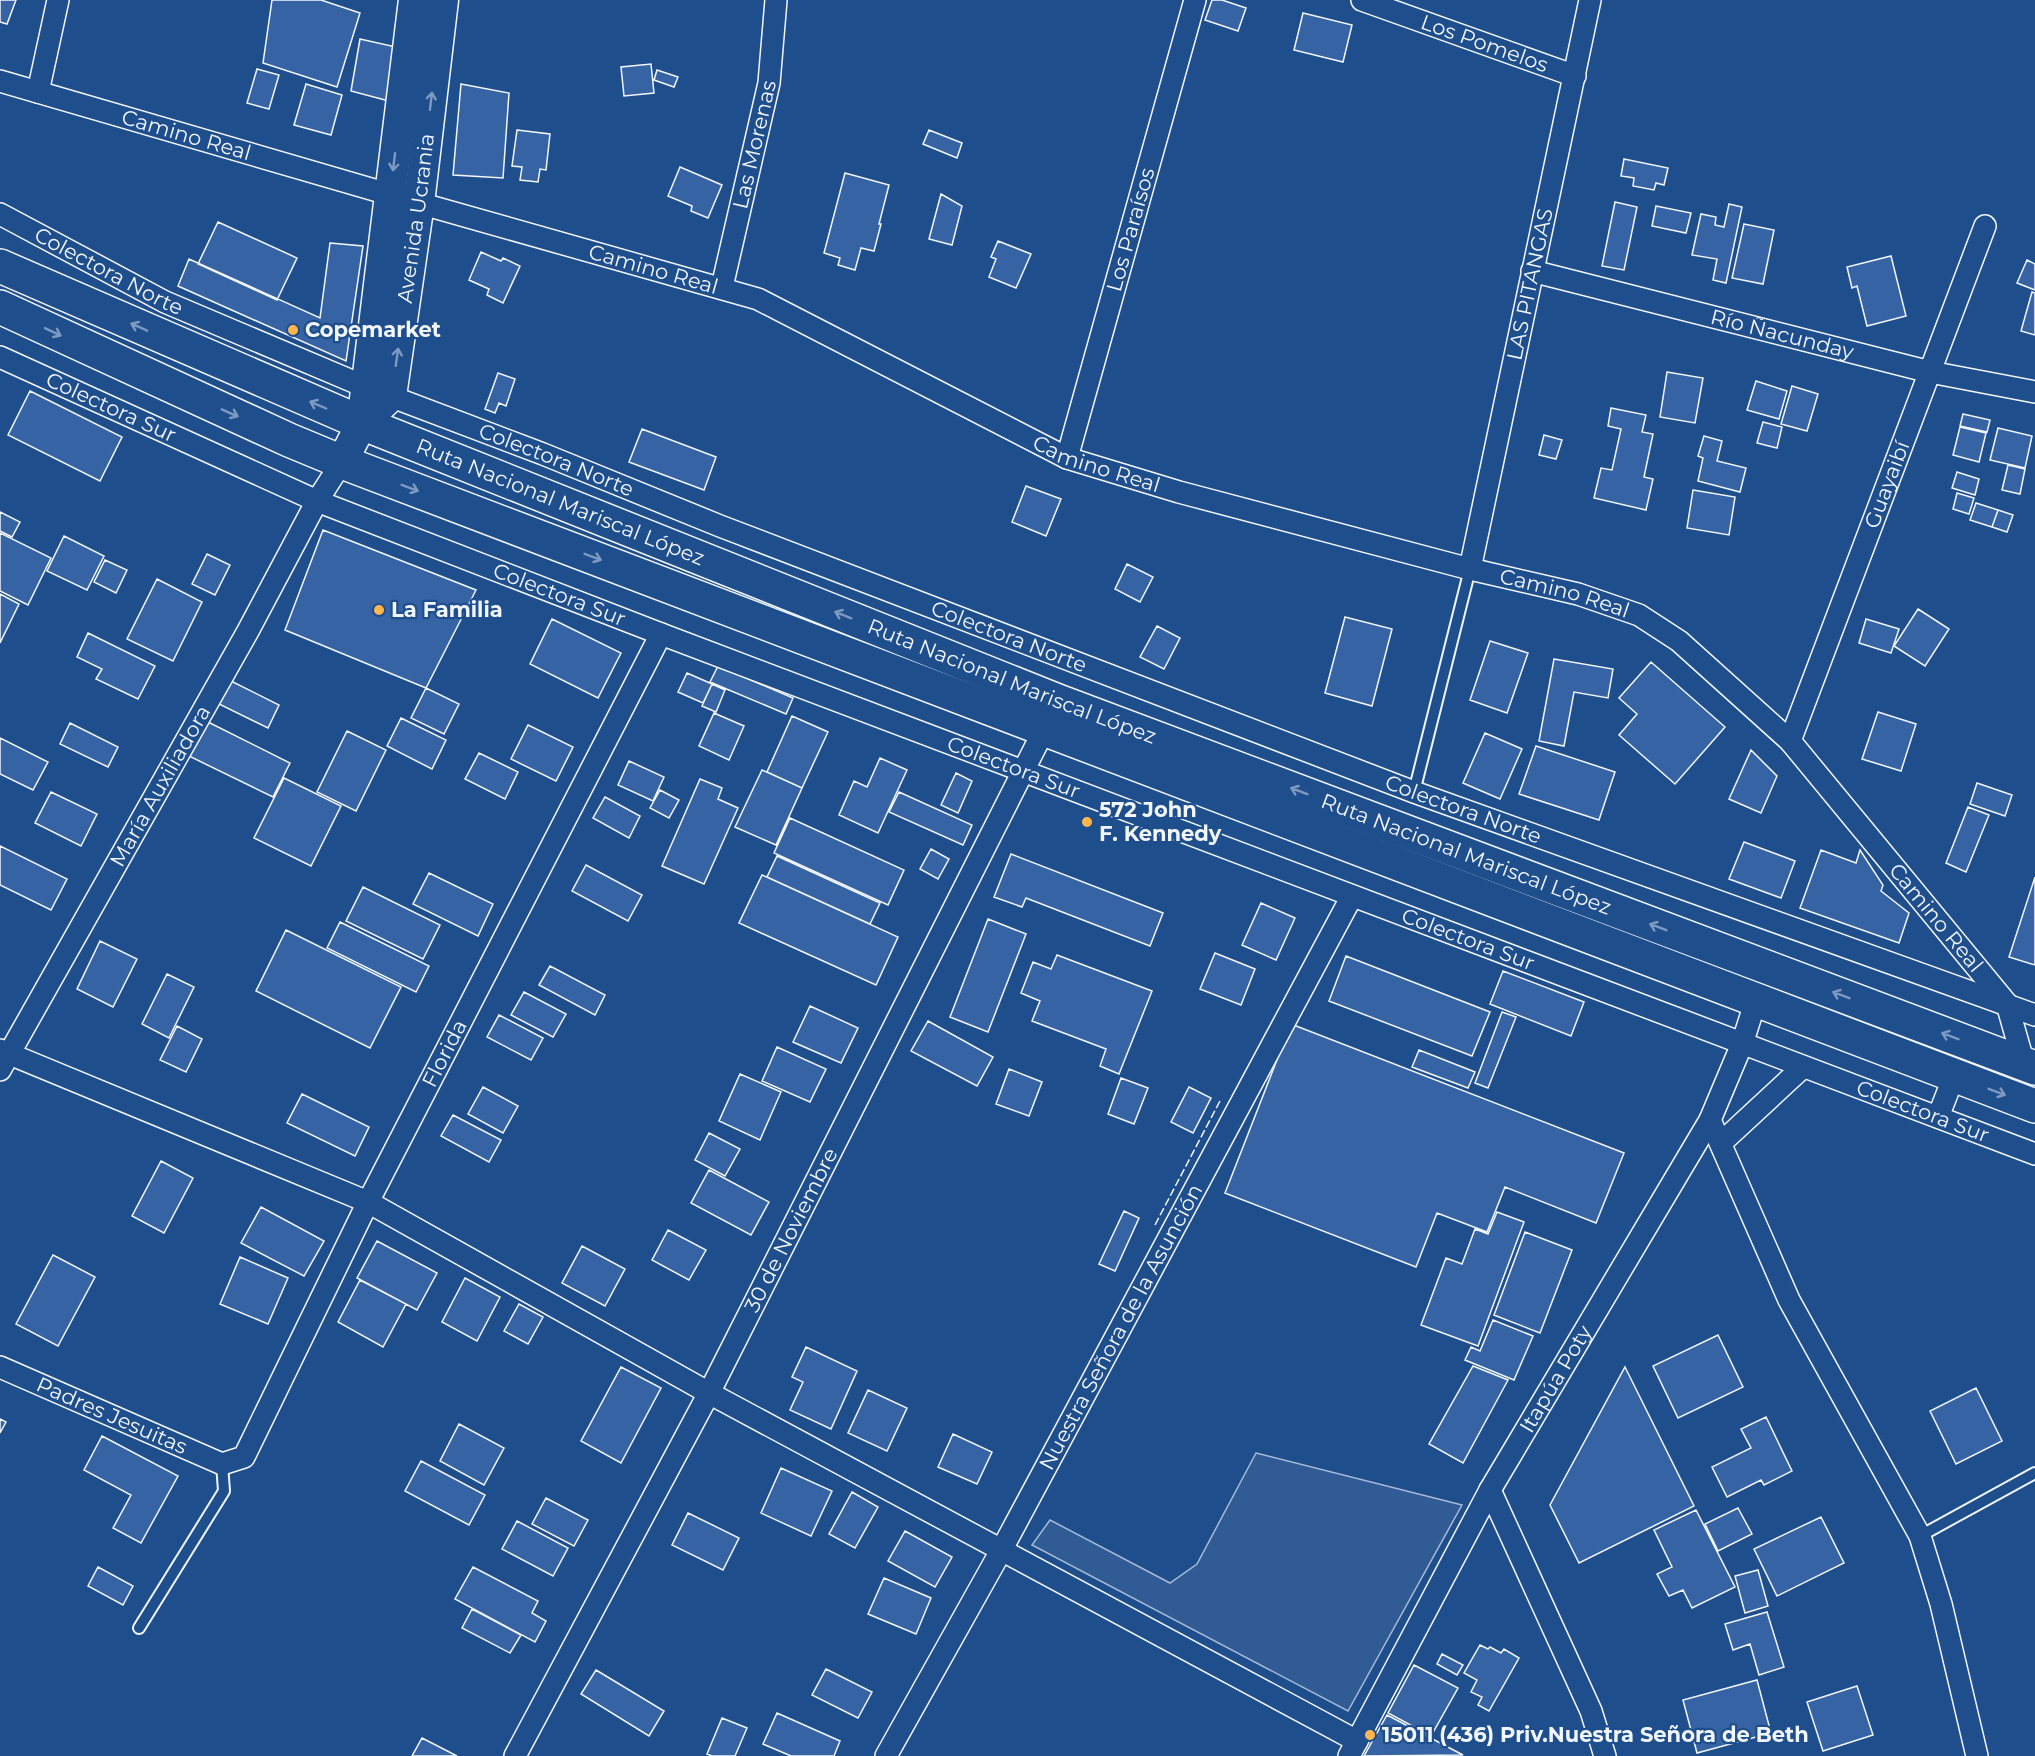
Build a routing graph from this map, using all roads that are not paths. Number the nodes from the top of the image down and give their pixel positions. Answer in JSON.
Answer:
{"nodes":[{"id":1,"x":58,"y":0,"type":"edge"},
{"id":2,"x":414,"y":0,"type":"edge"},
{"id":3,"x":443,"y":0,"type":"edge"},
{"id":4,"x":776,"y":0,"type":"edge"},
{"id":5,"x":1195,"y":0,"type":"edge"},
{"id":6,"x":1362,"y":0,"type":"edge"},
{"id":7,"x":1590,"y":0,"type":"edge"},
{"id":8,"x":1575,"y":76,"type":"junction"},
{"id":9,"x":0,"y":81,"type":"edge"},
{"id":10,"x":38,"y":92,"type":"junction"},
{"id":11,"x":390,"y":195,"type":"junction"},
{"id":12,"x":419,"y":203,"type":"junction"},
{"id":13,"x":0,"y":214,"type":"edge"},
{"id":14,"x":1985,"y":226,"type":"dead end"},
{"id":15,"x":0,"y":266,"type":"edge"},
{"id":16,"x":1532,"y":271,"type":"junction"},
{"id":17,"x":722,"y":287,"type":"junction"},
{"id":18,"x":0,"y":307,"type":"edge"},
{"id":19,"x":0,"y":357,"type":"edge"},
{"id":20,"x":1930,"y":372,"type":"junction"},
{"id":21,"x":379,"y":391,"type":"junction"},
{"id":22,"x":2035,"y":392,"type":"edge"},
{"id":23,"x":362,"y":423,"type":"junction"},
{"id":24,"x":1067,"y":458,"type":"junction"},
{"id":25,"x":342,"y":462,"type":"junction"},
{"id":26,"x":317,"y":501,"type":"junction"},
{"id":27,"x":1470,"y":569,"type":"junction"},
{"id":28,"x":661,"y":634,"type":"junction"},
{"id":29,"x":1051,"y":715,"type":"junction"},
{"id":30,"x":1790,"y":741,"type":"junction"},
{"id":31,"x":1022,"y":771,"type":"junction"},
{"id":32,"x":1414,"y":792,"type":"junction"},
{"id":33,"x":1352,"y":896,"type":"junction"},
{"id":34,"x":1756,"y":1000,"type":"junction"},
{"id":35,"x":2007,"y":1004,"type":"junction"},
{"id":36,"x":2035,"y":1015,"type":"edge"},
{"id":37,"x":1742,"y":1044,"type":"junction"},
{"id":38,"x":3,"y":1058,"type":"edge"},
{"id":39,"x":2030,"y":1066,"type":"edge"},
{"id":40,"x":1803,"y":1067,"type":"junction"},
{"id":41,"x":1954,"y":1076,"type":"junction"},
{"id":42,"x":2035,"y":1106,"type":"edge"},
{"id":43,"x":1938,"y":1117,"type":"junction"},
{"id":44,"x":1710,"y":1120,"type":"junction"},
{"id":45,"x":1720,"y":1143,"type":"junction"},
{"id":46,"x":2035,"y":1154,"type":"edge"},
{"id":47,"x":368,"y":1202,"type":"junction"},
{"id":48,"x":0,"y":1367,"type":"edge"},
{"id":49,"x":709,"y":1393,"type":"junction"},
{"id":50,"x":222,"y":1464,"type":"junction"},
{"id":51,"x":2035,"y":1473,"type":"edge"},
{"id":52,"x":1490,"y":1490,"type":"junction"},
{"id":53,"x":1920,"y":1536,"type":"junction"},
{"id":54,"x":1002,"y":1549,"type":"junction"},
{"id":55,"x":139,"y":1628,"type":"dead end"},
{"id":56,"x":1353,"y":1749,"type":"edge"},
{"id":57,"x":515,"y":1756,"type":"edge"},
{"id":58,"x":886,"y":1756,"type":"edge"},
{"id":59,"x":1605,"y":1756,"type":"edge"},
{"id":60,"x":1977,"y":1756,"type":"edge"}],
"edges":[{"from":1,"to":10,"type":"street"},
{"from":2,"to":11,"type":"main road","name":"Avenida Ucrania","one_way":true},
{"from":12,"to":3,"type":"main road","name":"Avenida Ucrania","one_way":true},
{"from":4,"to":17,"type":"street","name":"Las Morenas"},
{"from":5,"to":24,"type":"street","name":"Los Paraísos"},
{"from":6,"to":8,"type":"street","name":"Los Pomelos"},
{"from":7,"to":8,"type":"street","name":"LAS PITANGAS"},
{"from":8,"to":16,"type":"street","name":"LAS PITANGAS"},
{"from":9,"to":10,"type":"street","name":"Camino Real"},
{"from":10,"to":11,"type":"street","name":"Camino Real"},
{"from":11,"to":12,"type":"street","name":"Camino Real"},
{"from":11,"to":21,"type":"main road","name":"Avenida Ucrania"},
{"from":12,"to":17,"type":"street","name":"Camino Real"},
{"from":21,"to":12,"type":"main road","name":"Avenida Ucrania","one_way":true},
{"from":13,"to":21,"type":"street","name":"Colectora Norte"},
{"from":14,"to":20,"type":"street","name":"Guayaibí"},
{"from":23,"to":15,"type":"highway","name":"Ruta Nacional Mariscal López","one_way":true},
{"from":16,"to":20,"type":"street","name":"Río Ñacunday"},
{"from":16,"to":27,"type":"street","name":"LAS PITANGAS"},
{"from":17,"to":24,"type":"street","name":"Camino Real"},
{"from":18,"to":25,"type":"highway","name":"Ruta Nacional Mariscal López","one_way":true},
{"from":19,"to":26,"type":"street","name":"Colectora Sur"},
{"from":20,"to":22,"type":"street","name":"Río Ñacunday"},
{"from":20,"to":30,"type":"street","name":"Guayaibí"},
{"from":21,"to":23,"type":"main road"},
{"from":21,"to":32,"type":"street","name":"Colectora Norte"},
{"from":23,"to":25,"type":"main road"},
{"from":29,"to":23,"type":"highway","name":"Ruta Nacional Mariscal López","one_way":true},
{"from":24,"to":27,"type":"street","name":"Camino Real"},
{"from":25,"to":26,"type":"street"},
{"from":25,"to":29,"type":"highway","name":"Ruta Nacional Mariscal López","one_way":true},
{"from":26,"to":28,"type":"street","name":"Colectora Sur"},
{"from":26,"to":38,"type":"street","name":"María Auxiliadora"},
{"from":27,"to":30,"type":"street","name":"Camino Real"},
{"from":27,"to":32,"type":"lane"},
{"from":28,"to":31,"type":"street","name":"Colectora Sur"},
{"from":28,"to":47,"type":"street","name":"Florida"},
{"from":29,"to":31,"type":"street","name":"30 de Noviembre"},
{"from":29,"to":34,"type":"highway","name":"Ruta Nacional Mariscal López"},
{"from":39,"to":29,"type":"highway","name":"Ruta Nacional Mariscal López","one_way":true},
{"from":30,"to":35,"type":"street","name":"Camino Real"},
{"from":31,"to":33,"type":"street","name":"Colectora Sur"},
{"from":31,"to":49,"type":"street","name":"30 de Noviembre"},
{"from":32,"to":35,"type":"street","name":"Colectora Norte"},
{"from":33,"to":37,"type":"street","name":"Colectora Sur"},
{"from":33,"to":54,"type":"street","name":"Nuestra Señora de la Asunción"},
{"from":34,"to":37,"type":"street","name":"Itapúa Poty"},
{"from":34,"to":41,"type":"highway","name":"Ruta Nacional Mariscal López"},
{"from":35,"to":36,"type":"street","name":"Colectora Norte"},
{"from":35,"to":39,"type":"street","name":"Camino Real"},
{"from":37,"to":40,"type":"street","name":"Colectora Sur"},
{"from":37,"to":44,"type":"street","name":"Itapúa Poty"},
{"from":38,"to":47,"type":"street"},
{"from":40,"to":43,"type":"street","name":"Colectora Sur"},
{"from":40,"to":45,"type":"street"},
{"from":41,"to":42,"type":"highway","name":"Ruta Nacional Mariscal López","one_way":true},
{"from":41,"to":43,"type":"street"},
{"from":43,"to":46,"type":"street","name":"Colectora Sur"},
{"from":44,"to":45,"type":"street"},
{"from":44,"to":52,"type":"street","name":"Itapúa Poty"},
{"from":45,"to":53,"type":"street"},
{"from":47,"to":49,"type":"street"},
{"from":47,"to":50,"type":"street","name":"Florida"},
{"from":48,"to":50,"type":"street","name":"Padres Jesuitas"},
{"from":49,"to":54,"type":"street"},
{"from":49,"to":57,"type":"street","name":"30 de Noviembre"},
{"from":50,"to":55,"type":"lane"},
{"from":51,"to":53,"type":"lane"},
{"from":52,"to":56,"type":"street","name":"Itapúa Poty"},
{"from":52,"to":59,"type":"street"},
{"from":53,"to":60,"type":"street"},
{"from":54,"to":56,"type":"street"},
{"from":54,"to":58,"type":"street","name":"Nuestra Señora de la Asunción"}]}
